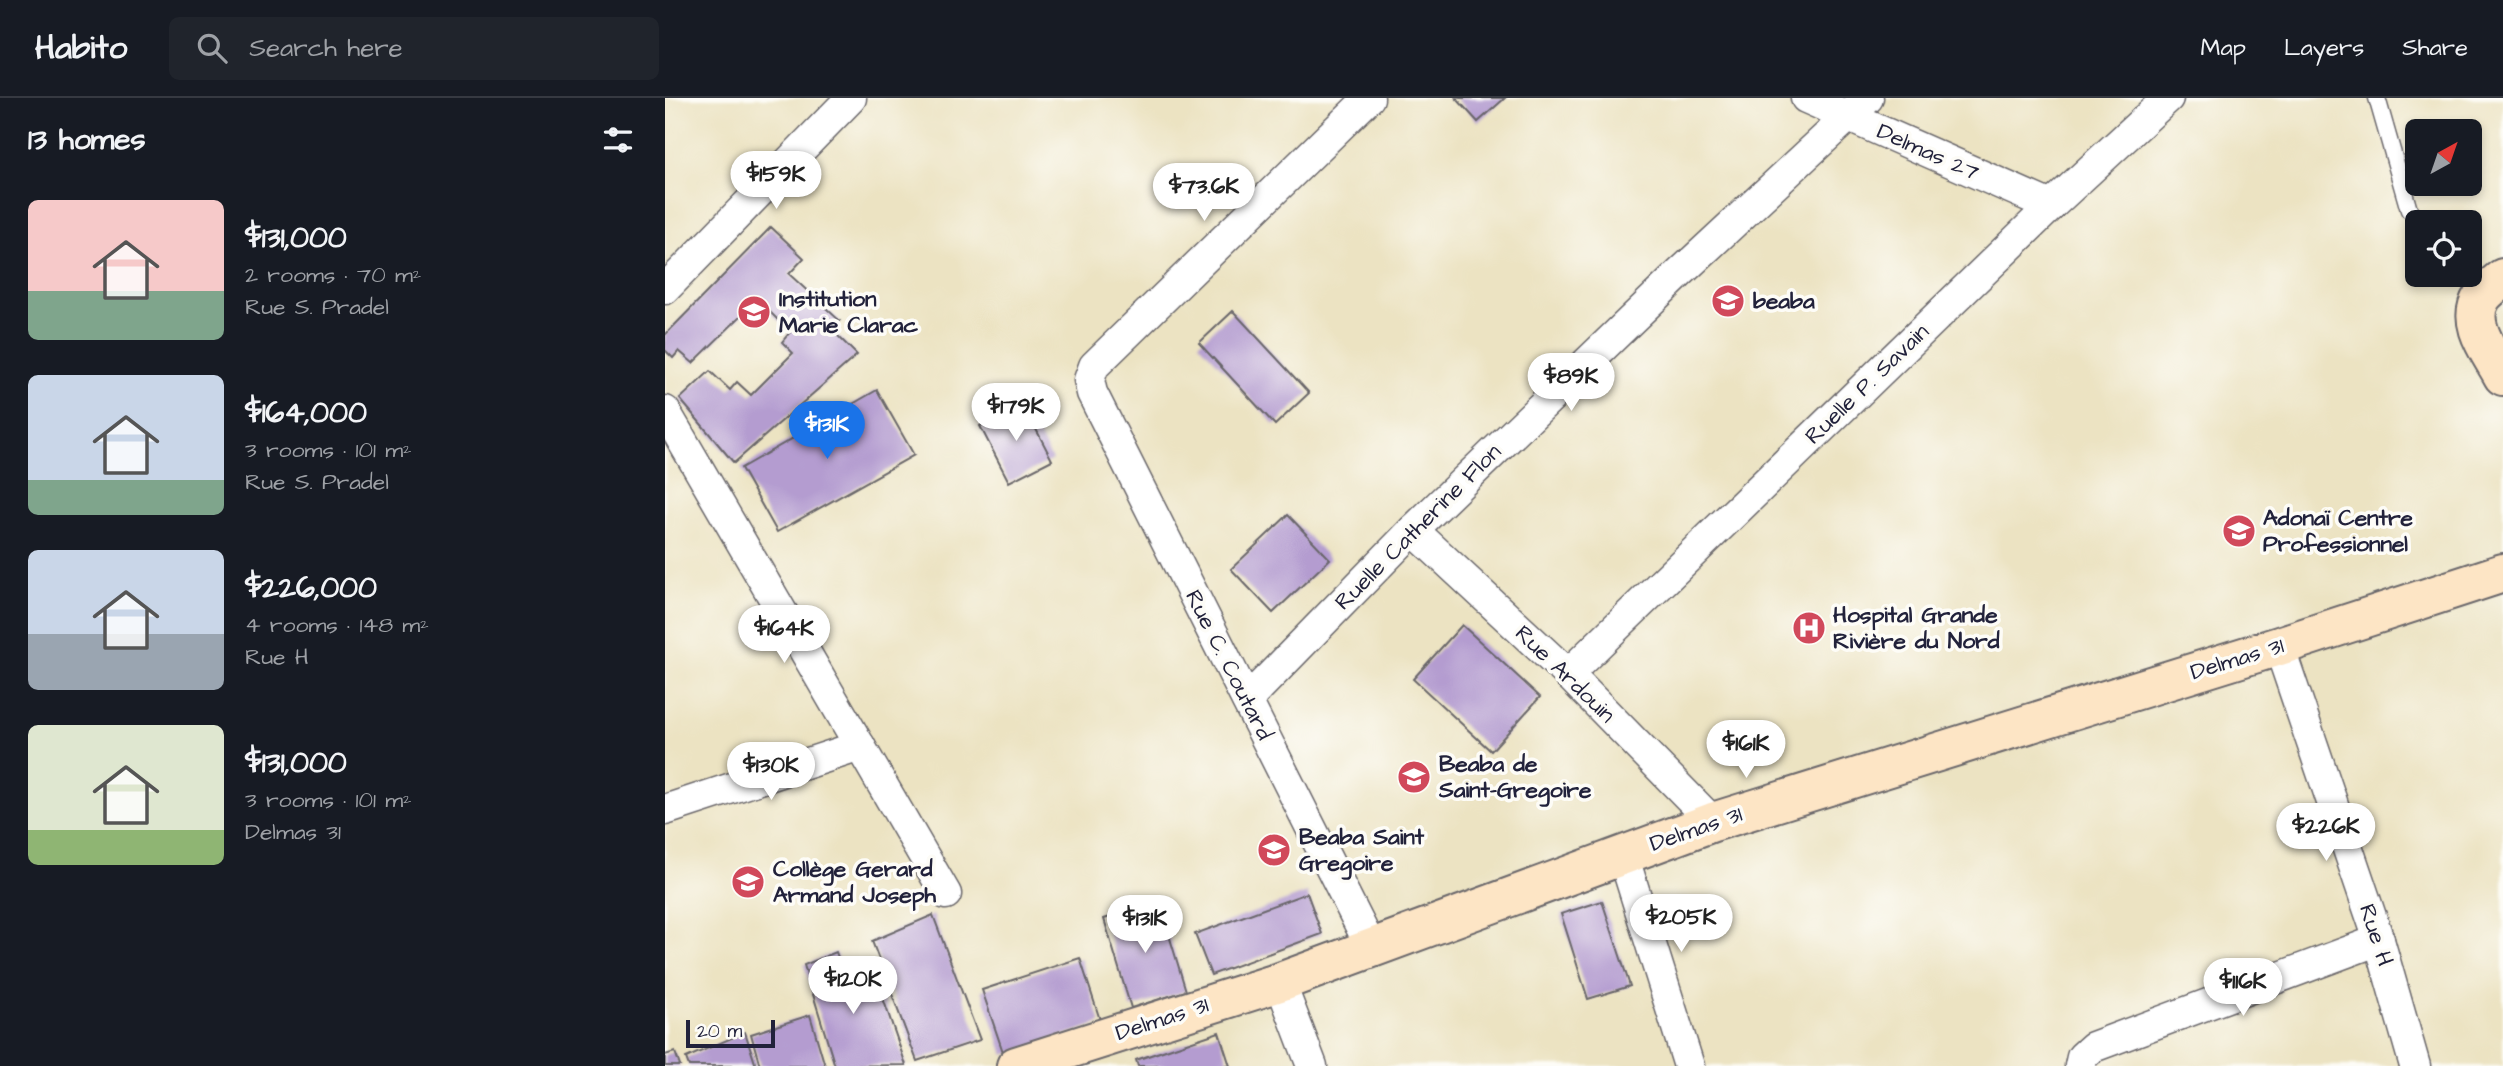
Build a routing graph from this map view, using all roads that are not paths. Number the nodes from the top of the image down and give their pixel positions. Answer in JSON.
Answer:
{"nodes":[{"id":1,"x":851,"y":98,"type":"edge"},
{"id":2,"x":1370,"y":98,"type":"edge"},
{"id":3,"x":1806,"y":98,"type":"edge"},
{"id":4,"x":2168,"y":98,"type":"edge"},
{"id":5,"x":2377,"y":98,"type":"edge"},
{"id":6,"x":1858,"y":108,"type":"edge"},
{"id":7,"x":2051,"y":206,"type":"junction"},
{"id":8,"x":2409,"y":210,"type":"dead end"},
{"id":9,"x":2503,"y":278,"type":"edge"},
{"id":10,"x":665,"y":289,"type":"edge"},
{"id":11,"x":2503,"y":376,"type":"edge"},
{"id":12,"x":665,"y":411,"type":"edge"},
{"id":13,"x":1413,"y":530,"type":"junction"},
{"id":14,"x":2503,"y":573,"type":"edge"},
{"id":15,"x":2279,"y":646,"type":"junction"},
{"id":16,"x":1568,"y":674,"type":"junction"},
{"id":17,"x":1247,"y":700,"type":"junction"},
{"id":18,"x":860,"y":746,"type":"junction"},
{"id":19,"x":665,"y":810,"type":"edge"},
{"id":20,"x":1713,"y":822,"type":"junction"},
{"id":21,"x":1623,"y":855,"type":"junction"},
{"id":22,"x":946,"y":894,"type":"dead end"},
{"id":23,"x":2379,"y":940,"type":"junction"},
{"id":24,"x":1372,"y":949,"type":"junction"},
{"id":25,"x":1280,"y":982,"type":"junction"},
{"id":26,"x":2081,"y":1062,"type":"edge"},
{"id":27,"x":1016,"y":1066,"type":"edge"},
{"id":28,"x":1312,"y":1066,"type":"edge"},
{"id":29,"x":1689,"y":1066,"type":"edge"},
{"id":30,"x":2415,"y":1066,"type":"edge"}],
"edges":[{"from":1,"to":10,"type":"street"},
{"from":2,"to":17,"type":"street","name":"Rue C. Coutard"},
{"from":3,"to":6,"type":"street","name":"Delmas 27"},
{"from":4,"to":7,"type":"street","name":"Ruelle P. Savain"},
{"from":5,"to":8,"type":"lane"},
{"from":6,"to":7,"type":"street","name":"Delmas 27"},
{"from":6,"to":13,"type":"street","name":"Ruelle Catherine Flon"},
{"from":7,"to":16,"type":"street","name":"Ruelle P. Savain"},
{"from":9,"to":11,"type":"street"},
{"from":12,"to":18,"type":"street"},
{"from":13,"to":16,"type":"street","name":"Rue Ardouin"},
{"from":13,"to":17,"type":"street","name":"Ruelle Catherine Flon"},
{"from":14,"to":15,"type":"street","name":"Delmas 31"},
{"from":15,"to":20,"type":"street","name":"Delmas 31"},
{"from":15,"to":23,"type":"street","name":"Rue H"},
{"from":16,"to":20,"type":"street","name":"Rue Ardouin"},
{"from":17,"to":24,"type":"street","name":"Rue C. Coutard"},
{"from":18,"to":19,"type":"street"},
{"from":18,"to":22,"type":"street"},
{"from":20,"to":21,"type":"street","name":"Delmas 31"},
{"from":21,"to":24,"type":"street","name":"Delmas 31"},
{"from":21,"to":29,"type":"street"},
{"from":23,"to":26,"type":"street"},
{"from":23,"to":30,"type":"street","name":"Rue H"},
{"from":24,"to":25,"type":"street","name":"Delmas 31"},
{"from":25,"to":27,"type":"street","name":"Delmas 31"},
{"from":25,"to":28,"type":"street"}]}
